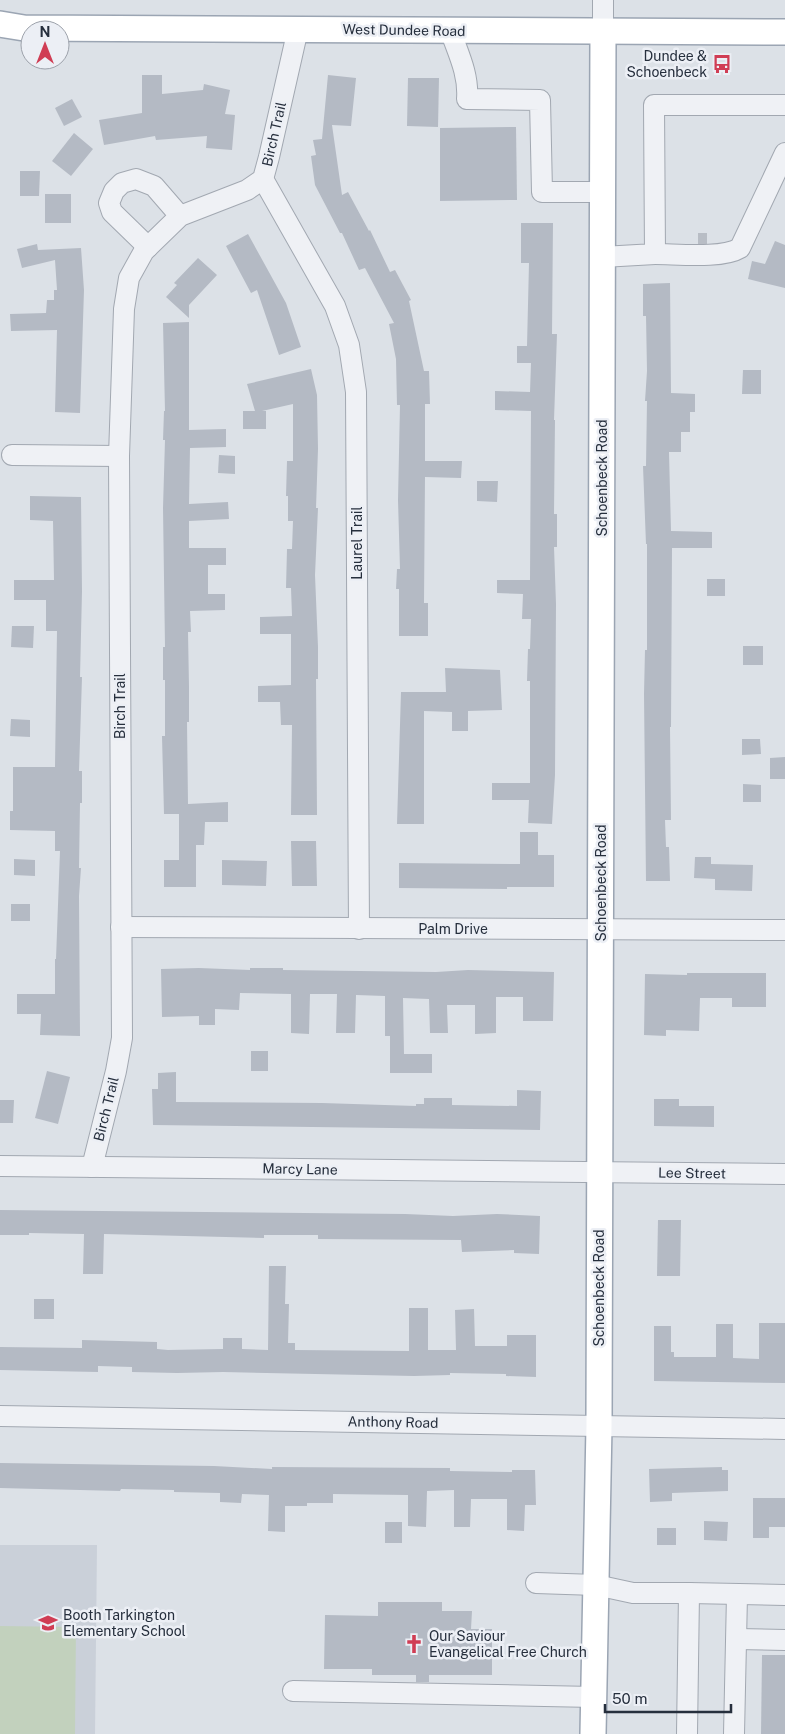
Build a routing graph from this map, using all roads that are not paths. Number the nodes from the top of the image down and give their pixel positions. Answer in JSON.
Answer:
{"nodes":[{"id":1,"x":603,"y":0,"type":"edge"},
{"id":2,"x":8,"y":29,"type":"edge"},
{"id":3,"x":298,"y":29,"type":"junction"},
{"id":4,"x":450,"y":30,"type":"junction"},
{"id":5,"x":602,"y":32,"type":"junction"},
{"id":6,"x":785,"y":32,"type":"edge"},
{"id":7,"x":785,"y":104,"type":"edge"},
{"id":8,"x":785,"y":152,"type":"edge"},
{"id":9,"x":263,"y":179,"type":"junction"},
{"id":10,"x":602,"y":192,"type":"junction"},
{"id":11,"x":180,"y":216,"type":"junction"},
{"id":12,"x":148,"y":247,"type":"junction"},
{"id":13,"x":734,"y":252,"type":"junction"},
{"id":14,"x":660,"y":254,"type":"junction"},
{"id":15,"x":602,"y":257,"type":"junction"},
{"id":16,"x":12,"y":455,"type":"dead end"},
{"id":17,"x":119,"y":456,"type":"junction"},
{"id":18,"x":121,"y":927,"type":"junction"},
{"id":19,"x":359,"y":929,"type":"junction"},
{"id":20,"x":601,"y":929,"type":"junction"},
{"id":21,"x":785,"y":930,"type":"edge"},
{"id":22,"x":0,"y":1166,"type":"edge"},
{"id":23,"x":92,"y":1167,"type":"junction"},
{"id":24,"x":599,"y":1172,"type":"junction"},
{"id":25,"x":785,"y":1174,"type":"edge"},
{"id":26,"x":0,"y":1416,"type":"edge"},
{"id":27,"x":599,"y":1426,"type":"junction"},
{"id":28,"x":785,"y":1429,"type":"edge"},
{"id":29,"x":536,"y":1583,"type":"dead end"},
{"id":30,"x":596,"y":1585,"type":"junction"},
{"id":31,"x":689,"y":1593,"type":"junction"},
{"id":32,"x":737,"y":1595,"type":"junction"},
{"id":33,"x":785,"y":1595,"type":"edge"},
{"id":34,"x":737,"y":1639,"type":"junction"},
{"id":35,"x":785,"y":1640,"type":"edge"},
{"id":36,"x":293,"y":1691,"type":"dead end"},
{"id":37,"x":594,"y":1697,"type":"junction"},
{"id":38,"x":593,"y":1734,"type":"edge"},
{"id":39,"x":687,"y":1734,"type":"edge"},
{"id":40,"x":734,"y":1734,"type":"edge"}],
"edges":[{"from":1,"to":5,"type":"street"},
{"from":2,"to":3,"type":"main road","name":"West Dundee Road"},
{"from":3,"to":4,"type":"main road","name":"West Dundee Road"},
{"from":3,"to":9,"type":"street","name":"Birch Trail"},
{"from":4,"to":5,"type":"main road","name":"West Dundee Road"},
{"from":4,"to":10,"type":"street"},
{"from":5,"to":6,"type":"main road","name":"West Dundee Road"},
{"from":5,"to":10,"type":"main road","name":"Schoenbeck Road"},
{"from":7,"to":14,"type":"street"},
{"from":8,"to":13,"type":"street"},
{"from":9,"to":11,"type":"street","name":"Birch Trail"},
{"from":9,"to":19,"type":"street","name":"Laurel Trail"},
{"from":10,"to":15,"type":"main road","name":"Schoenbeck Road"},
{"from":11,"to":12,"type":"street","name":"Birch Trail"},
{"from":11,"to":12,"type":"street"},
{"from":12,"to":17,"type":"street","name":"Birch Trail"},
{"from":13,"to":14,"type":"street"},
{"from":13,"to":14,"type":"street"},
{"from":14,"to":15,"type":"street"},
{"from":15,"to":20,"type":"main road","name":"Schoenbeck Road"},
{"from":16,"to":17,"type":"street"},
{"from":17,"to":18,"type":"street","name":"Birch Trail"},
{"from":18,"to":19,"type":"street","name":"Palm Drive"},
{"from":18,"to":23,"type":"street","name":"Birch Trail"},
{"from":19,"to":20,"type":"street","name":"Palm Drive"},
{"from":20,"to":21,"type":"street","name":"Palm Drive"},
{"from":20,"to":24,"type":"main road","name":"Schoenbeck Road"},
{"from":22,"to":23,"type":"street","name":"Marcy Lane"},
{"from":23,"to":24,"type":"street","name":"Marcy Lane"},
{"from":24,"to":25,"type":"street","name":"Lee Street"},
{"from":24,"to":27,"type":"main road","name":"Schoenbeck Road"},
{"from":26,"to":27,"type":"street","name":"Anthony Road"},
{"from":27,"to":28,"type":"street","name":"Anthony Road"},
{"from":27,"to":30,"type":"main road","name":"Schoenbeck Road"},
{"from":29,"to":30,"type":"street"},
{"from":30,"to":31,"type":"street"},
{"from":30,"to":37,"type":"main road","name":"Schoenbeck Road"},
{"from":31,"to":32,"type":"street"},
{"from":31,"to":39,"type":"street"},
{"from":32,"to":33,"type":"street"},
{"from":32,"to":34,"type":"street"},
{"from":34,"to":35,"type":"street"},
{"from":34,"to":40,"type":"street"},
{"from":36,"to":37,"type":"street"},
{"from":37,"to":38,"type":"main road","name":"Schoenbeck Road"}]}
